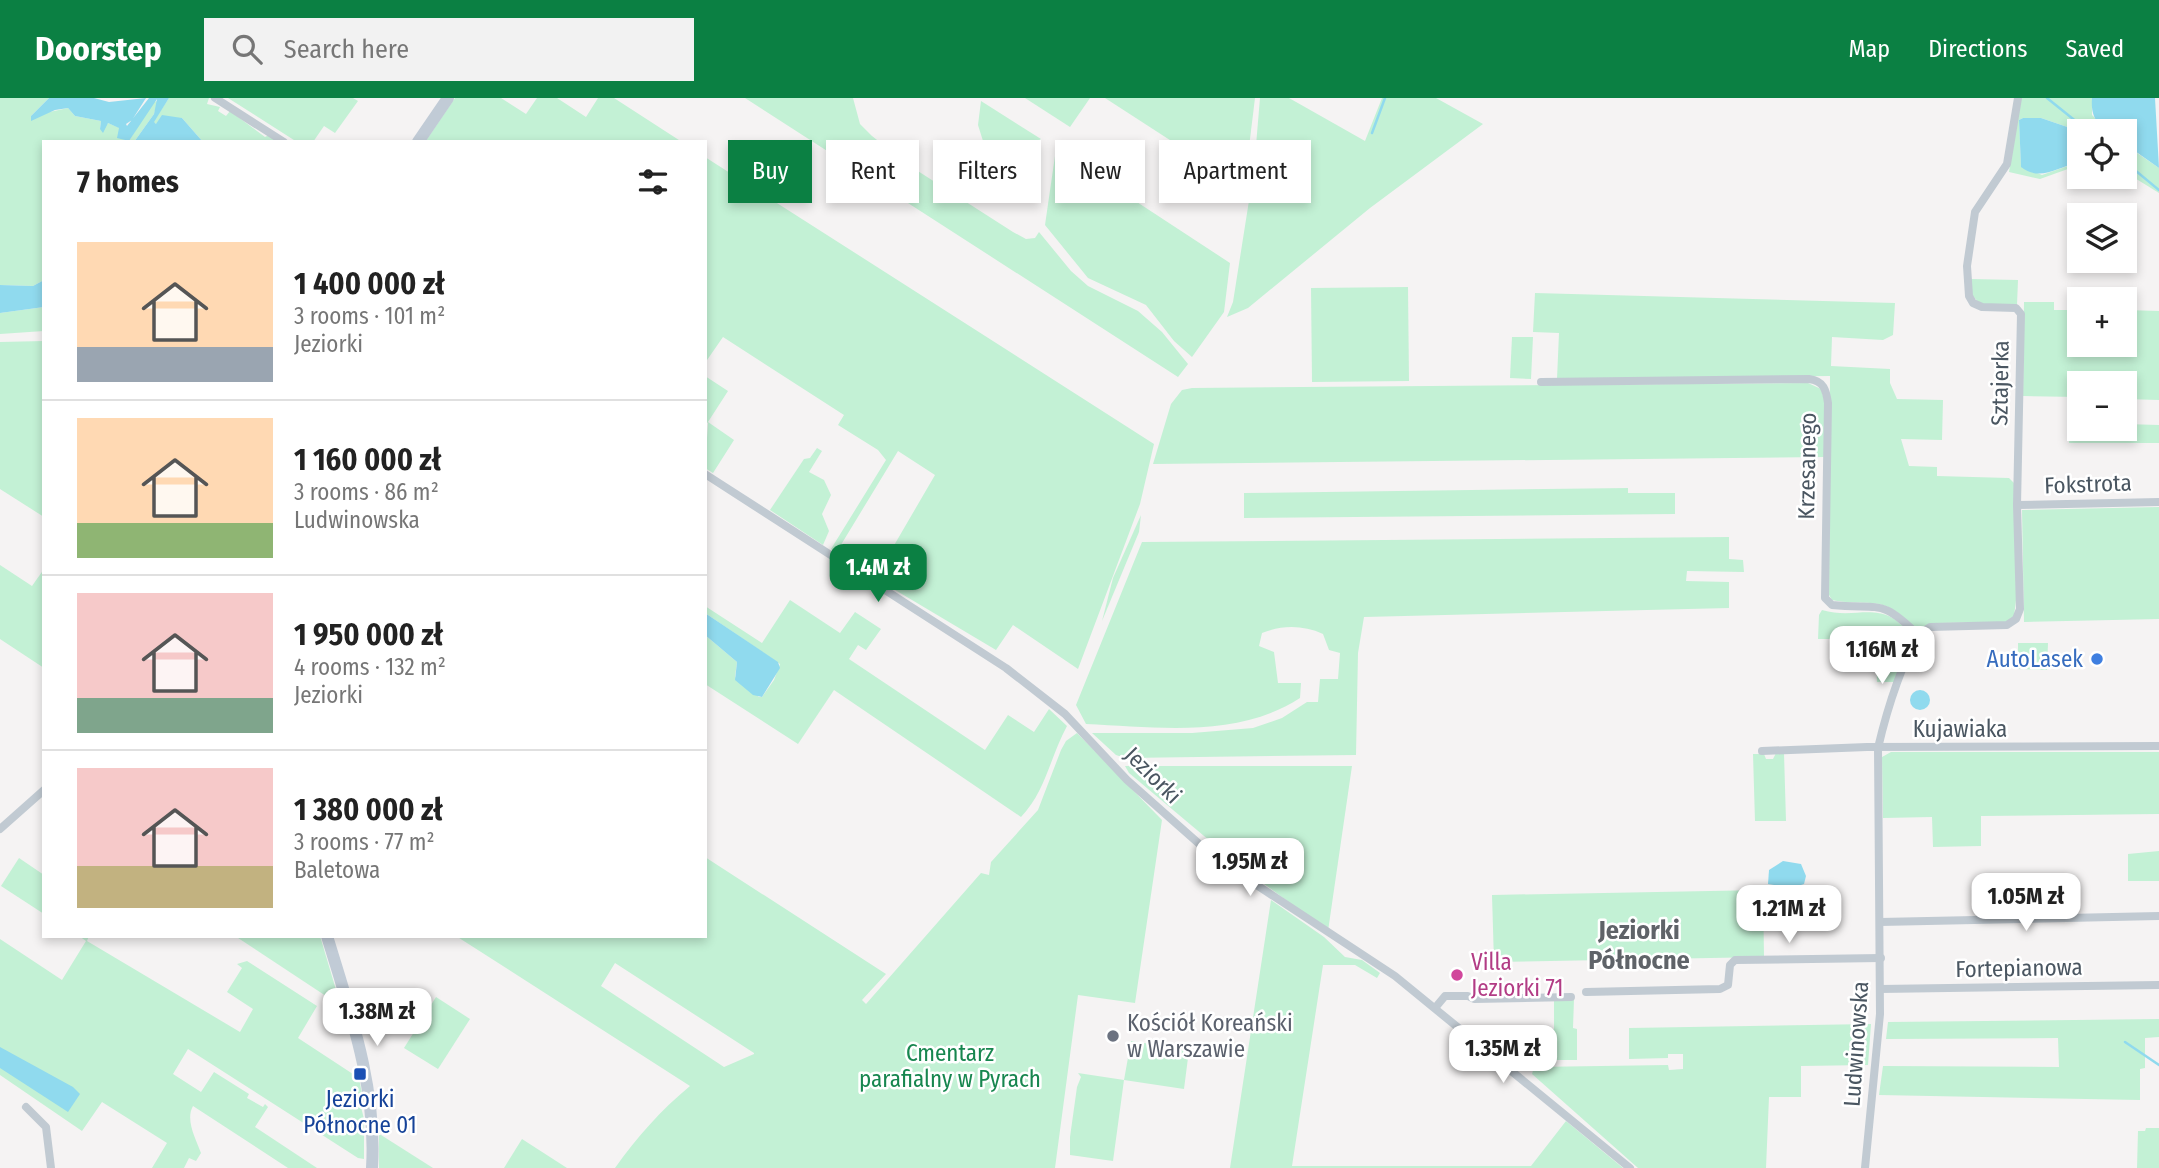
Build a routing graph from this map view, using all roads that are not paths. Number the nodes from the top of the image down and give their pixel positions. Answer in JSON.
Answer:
{"nodes":[{"id":1,"x":215,"y":98,"type":"edge"},
{"id":2,"x":448,"y":98,"type":"edge"},
{"id":3,"x":2018,"y":98,"type":"edge"},
{"id":4,"x":281,"y":140,"type":"edge"},
{"id":5,"x":419,"y":140,"type":"edge"},
{"id":6,"x":1541,"y":382,"type":"dead end"},
{"id":7,"x":707,"y":475,"type":"edge"},
{"id":8,"x":2159,"y":502,"type":"edge"},
{"id":9,"x":2017,"y":505,"type":"junction"},
{"id":10,"x":1919,"y":636,"type":"junction"},
{"id":11,"x":2159,"y":746,"type":"edge"},
{"id":12,"x":1878,"y":748,"type":"junction"},
{"id":13,"x":1762,"y":751,"type":"dead end"},
{"id":14,"x":42,"y":792,"type":"edge"},
{"id":15,"x":0,"y":829,"type":"edge"},
{"id":16,"x":2159,"y":916,"type":"edge"},
{"id":17,"x":1880,"y":922,"type":"junction"},
{"id":18,"x":328,"y":938,"type":"edge"},
{"id":19,"x":1881,"y":958,"type":"junction"},
{"id":20,"x":2159,"y":985,"type":"edge"},
{"id":21,"x":1880,"y":989,"type":"junction"},
{"id":22,"x":1586,"y":992,"type":"dead end"},
{"id":23,"x":1571,"y":997,"type":"dead end"},
{"id":24,"x":1435,"y":1009,"type":"junction"},
{"id":25,"x":26,"y":1107,"type":"dead end"},
{"id":26,"x":51,"y":1168,"type":"edge"},
{"id":27,"x":372,"y":1168,"type":"edge"},
{"id":28,"x":1630,"y":1168,"type":"edge"},
{"id":29,"x":1865,"y":1168,"type":"edge"}],
"edges":[{"from":1,"to":4,"type":"street"},
{"from":2,"to":5,"type":"street"},
{"from":3,"to":9,"type":"street","name":"Sztajerka"},
{"from":6,"to":10,"type":"street","name":"Krzesanego"},
{"from":7,"to":24,"type":"street","name":"Jeziorki"},
{"from":8,"to":9,"type":"street","name":"Fokstrota"},
{"from":9,"to":10,"type":"street","name":"Sztajerka"},
{"from":10,"to":12,"type":"street","name":"Ludwinowska"},
{"from":11,"to":12,"type":"street","name":"Kujawiaka"},
{"from":12,"to":13,"type":"street","name":"Kujawiaka"},
{"from":12,"to":17,"type":"street","name":"Ludwinowska"},
{"from":14,"to":15,"type":"street"},
{"from":16,"to":17,"type":"street"},
{"from":17,"to":19,"type":"street","name":"Ludwinowska"},
{"from":18,"to":27,"type":"street"},
{"from":19,"to":21,"type":"street","name":"Ludwinowska"},
{"from":19,"to":22,"type":"street"},
{"from":20,"to":21,"type":"street","name":"Fortepianowa"},
{"from":21,"to":29,"type":"street","name":"Ludwinowska"},
{"from":23,"to":24,"type":"street"},
{"from":24,"to":28,"type":"street","name":"Jeziorki"},
{"from":25,"to":26,"type":"street"}]}
